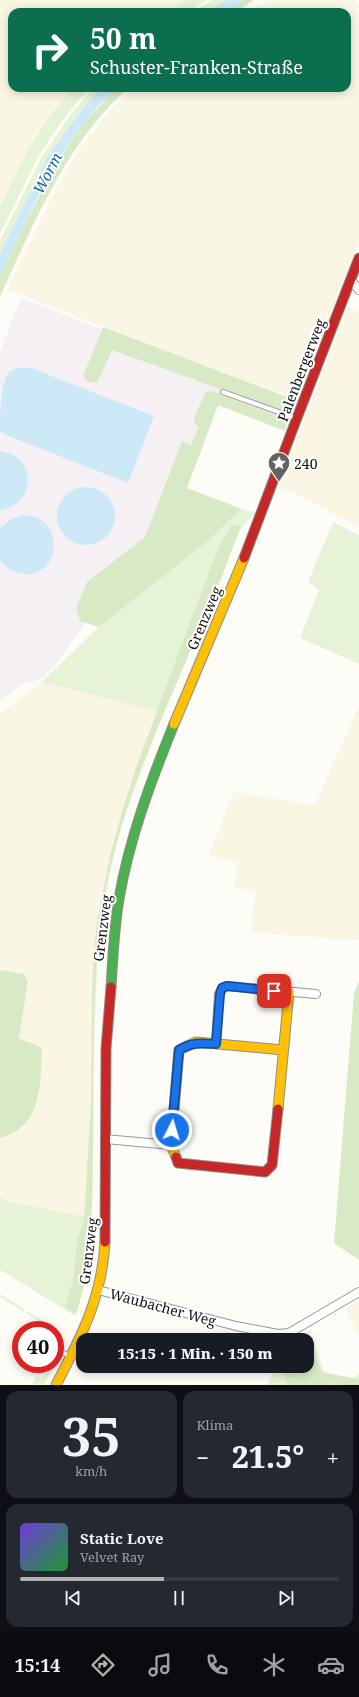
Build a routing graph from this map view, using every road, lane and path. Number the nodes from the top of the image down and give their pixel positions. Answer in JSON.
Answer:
{"nodes":[{"id":1,"x":359,"y":258,"type":"edge"},
{"id":2,"x":350,"y":280,"type":"junction"},
{"id":3,"x":359,"y":290,"type":"edge"},
{"id":4,"x":223,"y":392,"type":"dead end"},
{"id":5,"x":297,"y":419,"type":"junction"},
{"id":6,"x":269,"y":493,"type":"joint"},
{"id":7,"x":289,"y":992,"type":"junction"},
{"id":8,"x":316,"y":994,"type":"dead end"},
{"id":9,"x":216,"y":1044,"type":"junction"},
{"id":10,"x":283,"y":1050,"type":"junction"},
{"id":11,"x":105,"y":1139,"type":"junction"},
{"id":12,"x":171,"y":1145,"type":"junction"},
{"id":13,"x":98,"y":1290,"type":"junction"},
{"id":14,"x":359,"y":1292,"type":"edge"},
{"id":15,"x":64,"y":1354,"type":"edge"},
{"id":16,"x":71,"y":1358,"type":"junction"},
{"id":17,"x":56,"y":1385,"type":"edge"}],
"edges":[{"from":1,"to":2,"type":"street","name":"Palenbergerweg"},
{"from":2,"to":3,"type":"street"},
{"from":2,"to":5,"type":"street","name":"Palenbergerweg"},
{"from":4,"to":5,"type":"lane"},
{"from":5,"to":6,"type":"street","name":"Palenbergerweg"},
{"from":6,"to":11,"type":"street","name":"Grenzweg"},
{"from":7,"to":8,"type":"street"},
{"from":7,"to":9,"type":"street"},
{"from":7,"to":10,"type":"street"},
{"from":9,"to":10,"type":"street"},
{"from":9,"to":12,"type":"street"},
{"from":10,"to":12,"type":"street"},
{"from":11,"to":12,"type":"street"},
{"from":11,"to":13,"type":"street","name":"Grenzweg"},
{"from":13,"to":14,"type":"street","name":"Waubacher Weg"},
{"from":13,"to":16,"type":"street","name":"Grenzweg"},
{"from":15,"to":16,"type":"lane"},
{"from":16,"to":17,"type":"street","name":"Grenzweg"}]}
